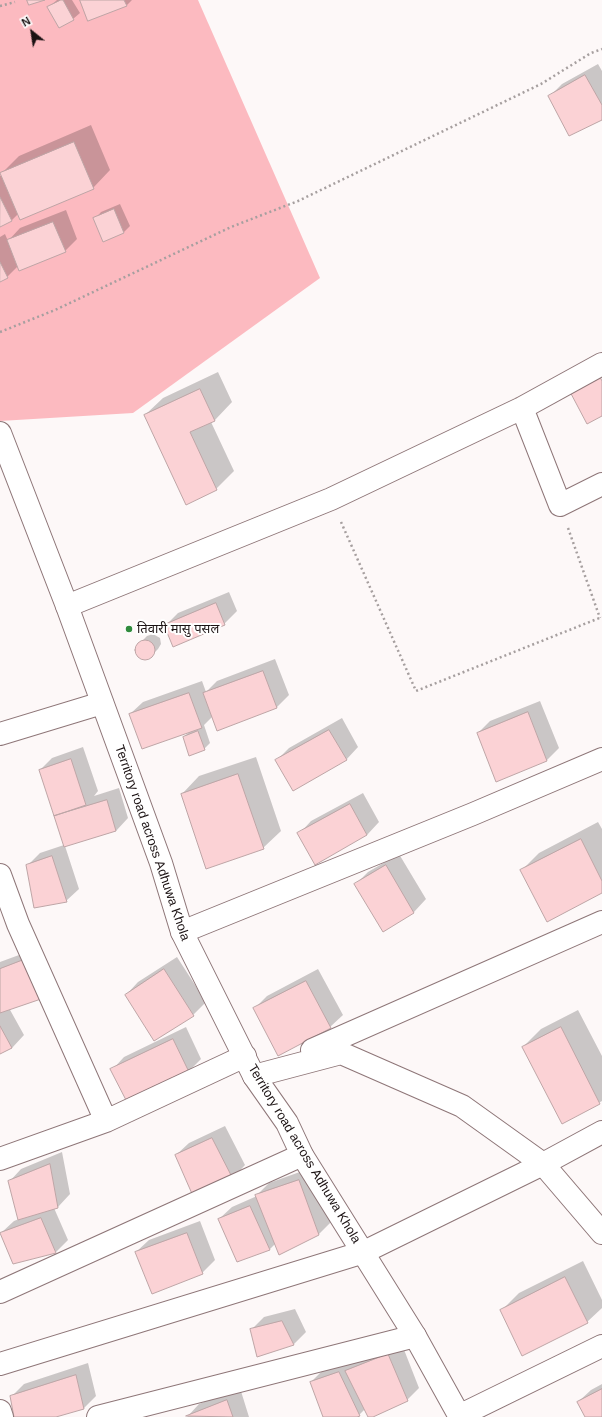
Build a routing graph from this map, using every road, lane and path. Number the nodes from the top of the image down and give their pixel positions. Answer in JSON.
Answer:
{"nodes":[{"id":1,"x":15,"y":2,"type":"dead end"},
{"id":2,"x":0,"y":6,"type":"edge"},
{"id":3,"x":602,"y":49,"type":"edge"},
{"id":4,"x":0,"y":332,"type":"edge"},
{"id":5,"x":602,"y":364,"type":"edge"},
{"id":6,"x":522,"y":408,"type":"junction"},
{"id":7,"x":0,"y":433,"type":"edge"},
{"id":8,"x":602,"y":484,"type":"edge"},
{"id":9,"x":331,"y":499,"type":"junction"},
{"id":10,"x":560,"y":505,"type":"junction"},
{"id":11,"x":67,"y":606,"type":"junction"},
{"id":12,"x":601,"y":618,"type":"edge"},
{"id":13,"x":102,"y":703,"type":"junction"},
{"id":14,"x":0,"y":734,"type":"edge"},
{"id":15,"x":602,"y":759,"type":"edge"},
{"id":16,"x":0,"y":876,"type":"edge"},
{"id":17,"x":602,"y":922,"type":"edge"},
{"id":18,"x":182,"y":932,"type":"junction"},
{"id":19,"x":245,"y":1056,"type":"junction"},
{"id":20,"x":254,"y":1076,"type":"junction"},
{"id":21,"x":106,"y":1121,"type":"junction"},
{"id":22,"x":602,"y":1132,"type":"edge"},
{"id":23,"x":302,"y":1155,"type":"junction"},
{"id":24,"x":0,"y":1158,"type":"edge"},
{"id":25,"x":543,"y":1164,"type":"junction"},
{"id":26,"x":602,"y":1233,"type":"edge"},
{"id":27,"x":364,"y":1252,"type":"junction"},
{"id":28,"x":0,"y":1292,"type":"edge"},
{"id":29,"x":415,"y":1336,"type":"junction"},
{"id":30,"x":602,"y":1346,"type":"edge"},
{"id":31,"x":0,"y":1364,"type":"edge"},
{"id":32,"x":0,"y":1411,"type":"edge"},
{"id":33,"x":459,"y":1416,"type":"edge"},
{"id":34,"x":2,"y":1417,"type":"edge"},
{"id":35,"x":98,"y":1417,"type":"edge"}],
"edges":[{"from":1,"to":2,"type":"path"},
{"from":3,"to":4,"type":"path"},
{"from":5,"to":6,"type":"street"},
{"from":6,"to":9,"type":"street"},
{"from":6,"to":10,"type":"street"},
{"from":7,"to":11,"type":"street","name":"Territory road across Adhuwa Khola"},
{"from":8,"to":10,"type":"street"},
{"from":9,"to":11,"type":"street"},
{"from":9,"to":12,"type":"path"},
{"from":10,"to":12,"type":"path"},
{"from":11,"to":13,"type":"street","name":"Territory road across Adhuwa Khola"},
{"from":13,"to":14,"type":"street"},
{"from":13,"to":18,"type":"street","name":"Territory road across Adhuwa Khola"},
{"from":15,"to":18,"type":"street"},
{"from":16,"to":21,"type":"street"},
{"from":17,"to":20,"type":"street"},
{"from":18,"to":19,"type":"street","name":"Territory road across Adhuwa Khola"},
{"from":19,"to":20,"type":"street","name":"Territory road across Adhuwa Khola"},
{"from":19,"to":21,"type":"street"},
{"from":20,"to":23,"type":"street","name":"Territory road across Adhuwa Khola"},
{"from":20,"to":25,"type":"street"},
{"from":21,"to":24,"type":"street"},
{"from":22,"to":25,"type":"street"},
{"from":23,"to":27,"type":"street","name":"Territory road across Adhuwa Khola"},
{"from":23,"to":28,"type":"street"},
{"from":25,"to":26,"type":"street"},
{"from":25,"to":27,"type":"street"},
{"from":27,"to":29,"type":"street","name":"Territory road across Adhuwa Khola"},
{"from":27,"to":31,"type":"street"},
{"from":29,"to":33,"type":"street","name":"Territory road across Adhuwa Khola"},
{"from":29,"to":35,"type":"street"},
{"from":30,"to":33,"type":"street"},
{"from":32,"to":34,"type":"street"}]}
